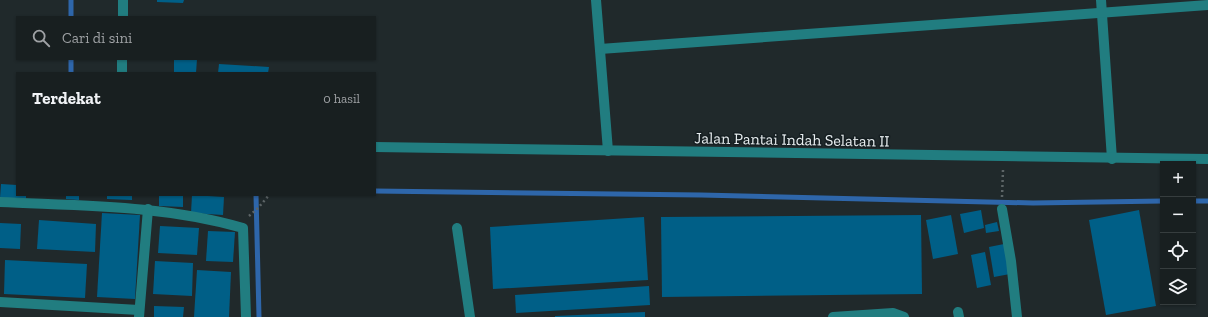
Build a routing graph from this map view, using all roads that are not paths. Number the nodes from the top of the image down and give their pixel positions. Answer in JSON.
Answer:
{"nodes":[{"id":1,"x":123,"y":0,"type":"edge"},
{"id":2,"x":596,"y":0,"type":"edge"},
{"id":3,"x":1101,"y":0,"type":"edge"},
{"id":4,"x":1208,"y":4,"type":"edge"},
{"id":5,"x":1102,"y":12,"type":"junction"},
{"id":6,"x":123,"y":16,"type":"edge"},
{"id":7,"x":600,"y":49,"type":"junction"},
{"id":8,"x":122,"y":60,"type":"edge"},
{"id":9,"x":122,"y":72,"type":"edge"},
{"id":10,"x":376,"y":147,"type":"edge"},
{"id":11,"x":608,"y":151,"type":"junction"},
{"id":12,"x":1112,"y":159,"type":"junction"},
{"id":13,"x":1208,"y":159,"type":"edge"},
{"id":14,"x":0,"y":202,"type":"edge"},
{"id":15,"x":148,"y":209,"type":"junction"},
{"id":16,"x":1002,"y":209,"type":"dead end"},
{"id":17,"x":457,"y":228,"type":"dead end"},
{"id":18,"x":0,"y":302,"type":"edge"},
{"id":19,"x":139,"y":313,"type":"edge"},
{"id":20,"x":246,"y":317,"type":"edge"},
{"id":21,"x":470,"y":317,"type":"edge"},
{"id":22,"x":833,"y":317,"type":"edge"},
{"id":23,"x":904,"y":317,"type":"edge"},
{"id":24,"x":1017,"y":317,"type":"edge"}],
"edges":[{"from":1,"to":6,"type":"street"},
{"from":2,"to":7,"type":"street"},
{"from":3,"to":5,"type":"street"},
{"from":4,"to":5,"type":"street"},
{"from":5,"to":7,"type":"street"},
{"from":5,"to":12,"type":"street"},
{"from":7,"to":11,"type":"street"},
{"from":8,"to":9,"type":"street"},
{"from":10,"to":11,"type":"street","name":"Jalan Pantai Indah Selatan II"},
{"from":11,"to":12,"type":"street","name":"Jalan Pantai Indah Selatan II"},
{"from":12,"to":13,"type":"street","name":"Jalan Pantai Indah Selatan II"},
{"from":14,"to":15,"type":"street"},
{"from":15,"to":19,"type":"street"},
{"from":15,"to":20,"type":"street"},
{"from":16,"to":24,"type":"street"},
{"from":17,"to":21,"type":"street"},
{"from":18,"to":19,"type":"street"},
{"from":22,"to":23,"type":"street"}]}
